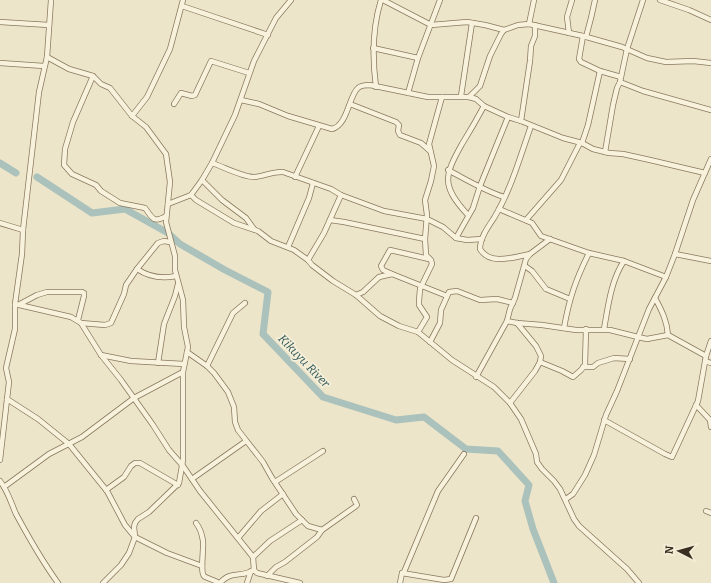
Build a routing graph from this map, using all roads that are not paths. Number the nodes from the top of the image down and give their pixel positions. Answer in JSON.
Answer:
{"nodes":[{"id":1,"x":51,"y":0,"type":"edge"},
{"id":2,"x":183,"y":0,"type":"edge"},
{"id":3,"x":291,"y":0,"type":"edge"},
{"id":4,"x":382,"y":0,"type":"edge"},
{"id":5,"x":440,"y":0,"type":"edge"},
{"id":6,"x":534,"y":0,"type":"edge"},
{"id":7,"x":572,"y":0,"type":"edge"},
{"id":8,"x":594,"y":0,"type":"edge"},
{"id":9,"x":643,"y":0,"type":"edge"},
{"id":10,"x":660,"y":0,"type":"edge"},
{"id":11,"x":668,"y":2,"type":"edge"},
{"id":12,"x":182,"y":6,"type":"junction"},
{"id":13,"x":711,"y":20,"type":"edge"},
{"id":14,"x":0,"y":22,"type":"edge"},
{"id":15,"x":472,"y":23,"type":"junction"},
{"id":16,"x":529,"y":24,"type":"junction"},
{"id":17,"x":49,"y":25,"type":"junction"},
{"id":18,"x":431,"y":25,"type":"junction"},
{"id":19,"x":536,"y":25,"type":"junction"},
{"id":20,"x":504,"y":30,"type":"junction"},
{"id":21,"x":569,"y":33,"type":"junction"},
{"id":22,"x":268,"y":35,"type":"junction"},
{"id":23,"x":584,"y":36,"type":"junction"},
{"id":24,"x":373,"y":48,"type":"junction"},
{"id":25,"x":627,"y":49,"type":"junction"},
{"id":26,"x":47,"y":57,"type":"junction"},
{"id":27,"x":418,"y":58,"type":"junction"},
{"id":28,"x":0,"y":63,"type":"edge"},
{"id":29,"x":711,"y":63,"type":"edge"},
{"id":30,"x":44,"y":66,"type":"junction"},
{"id":31,"x":600,"y":71,"type":"junction"},
{"id":32,"x":249,"y":73,"type":"junction"},
{"id":33,"x":92,"y":76,"type":"junction"},
{"id":34,"x":621,"y":77,"type":"junction"},
{"id":35,"x":620,"y":82,"type":"junction"},
{"id":36,"x":376,"y":87,"type":"junction"},
{"id":37,"x":408,"y":93,"type":"junction"},
{"id":38,"x":461,"y":96,"type":"junction"},
{"id":39,"x":442,"y":97,"type":"junction"},
{"id":40,"x":469,"y":97,"type":"junction"},
{"id":41,"x":241,"y":100,"type":"junction"},
{"id":42,"x":174,"y":104,"type":"dead end"},
{"id":43,"x":350,"y":104,"type":"junction"},
{"id":44,"x":484,"y":106,"type":"junction"},
{"id":45,"x":711,"y":110,"type":"edge"},
{"id":46,"x":132,"y":116,"type":"junction"},
{"id":47,"x":508,"y":117,"type":"junction"},
{"id":48,"x":521,"y":121,"type":"junction"},
{"id":49,"x":319,"y":126,"type":"junction"},
{"id":50,"x":531,"y":126,"type":"junction"},
{"id":51,"x":581,"y":143,"type":"junction"},
{"id":52,"x":430,"y":151,"type":"junction"},
{"id":53,"x":604,"y":152,"type":"junction"},
{"id":54,"x":711,"y":159,"type":"edge"},
{"id":55,"x":212,"y":163,"type":"junction"},
{"id":56,"x":448,"y":170,"type":"junction"},
{"id":57,"x":705,"y":172,"type":"junction"},
{"id":58,"x":711,"y":172,"type":"edge"},
{"id":59,"x":295,"y":177,"type":"junction"},
{"id":60,"x":202,"y":180,"type":"junction"},
{"id":61,"x":313,"y":183,"type":"junction"},
{"id":62,"x":480,"y":186,"type":"junction"},
{"id":63,"x":191,"y":195,"type":"junction"},
{"id":64,"x":341,"y":195,"type":"junction"},
{"id":65,"x":504,"y":197,"type":"junction"},
{"id":66,"x":168,"y":204,"type":"junction"},
{"id":67,"x":499,"y":209,"type":"junction"},
{"id":68,"x":468,"y":215,"type":"junction"},
{"id":69,"x":166,"y":216,"type":"junction"},
{"id":70,"x":427,"y":219,"type":"junction"},
{"id":71,"x":330,"y":220,"type":"junction"},
{"id":72,"x":526,"y":220,"type":"junction"},
{"id":73,"x":0,"y":223,"type":"edge"},
{"id":74,"x":254,"y":229,"type":"junction"},
{"id":75,"x":23,"y":230,"type":"junction"},
{"id":76,"x":456,"y":238,"type":"junction"},
{"id":77,"x":425,"y":239,"type":"junction"},
{"id":78,"x":482,"y":239,"type":"junction"},
{"id":79,"x":550,"y":239,"type":"junction"},
{"id":80,"x":170,"y":242,"type":"junction"},
{"id":81,"x":288,"y":247,"type":"junction"},
{"id":82,"x":589,"y":253,"type":"junction"},
{"id":83,"x":530,"y":254,"type":"junction"},
{"id":84,"x":675,"y":254,"type":"junction"},
{"id":85,"x":308,"y":260,"type":"junction"},
{"id":86,"x":431,"y":260,"type":"junction"},
{"id":87,"x":624,"y":261,"type":"junction"},
{"id":88,"x":711,"y":261,"type":"edge"},
{"id":89,"x":525,"y":266,"type":"junction"},
{"id":90,"x":137,"y":269,"type":"junction"},
{"id":91,"x":392,"y":274,"type":"junction"},
{"id":92,"x":176,"y":276,"type":"junction"},
{"id":93,"x":666,"y":277,"type":"junction"},
{"id":94,"x":178,"y":283,"type":"junction"},
{"id":95,"x":421,"y":286,"type":"junction"},
{"id":96,"x":356,"y":295,"type":"junction"},
{"id":97,"x":447,"y":296,"type":"junction"},
{"id":98,"x":655,"y":298,"type":"junction"},
{"id":99,"x":570,"y":299,"type":"junction"},
{"id":100,"x":245,"y":303,"type":"dead end"},
{"id":101,"x":513,"y":303,"type":"junction"},
{"id":102,"x":18,"y":304,"type":"junction"},
{"id":103,"x":507,"y":321,"type":"junction"},
{"id":104,"x":80,"y":322,"type":"junction"},
{"id":105,"x":517,"y":323,"type":"junction"},
{"id":106,"x":564,"y":328,"type":"junction"},
{"id":107,"x":586,"y":329,"type":"junction"},
{"id":108,"x":604,"y":329,"type":"junction"},
{"id":109,"x":418,"y":332,"type":"junction"},
{"id":110,"x":668,"y":335,"type":"junction"},
{"id":111,"x":638,"y":337,"type":"junction"},
{"id":112,"x":711,"y":341,"type":"edge"},
{"id":113,"x":430,"y":342,"type":"junction"},
{"id":114,"x":187,"y":352,"type":"junction"},
{"id":115,"x":101,"y":355,"type":"junction"},
{"id":116,"x":630,"y":359,"type":"junction"},
{"id":117,"x":705,"y":359,"type":"junction"},
{"id":118,"x":540,"y":362,"type":"junction"},
{"id":119,"x":158,"y":363,"type":"junction"},
{"id":120,"x":711,"y":363,"type":"edge"},
{"id":121,"x":184,"y":364,"type":"junction"},
{"id":122,"x":207,"y":366,"type":"junction"},
{"id":123,"x":3,"y":368,"type":"edge"},
{"id":124,"x":583,"y":368,"type":"junction"},
{"id":125,"x":182,"y":372,"type":"junction"},
{"id":126,"x":476,"y":377,"type":"junction"},
{"id":127,"x":134,"y":398,"type":"junction"},
{"id":128,"x":7,"y":399,"type":"junction"},
{"id":129,"x":510,"y":403,"type":"junction"},
{"id":130,"x":696,"y":405,"type":"junction"},
{"id":131,"x":604,"y":420,"type":"junction"},
{"id":132,"x":711,"y":427,"type":"edge"},
{"id":133,"x":246,"y":441,"type":"junction"},
{"id":134,"x":69,"y":444,"type":"junction"},
{"id":135,"x":323,"y":451,"type":"dead end"},
{"id":136,"x":464,"y":454,"type":"dead end"},
{"id":137,"x":0,"y":460,"type":"edge"},
{"id":138,"x":183,"y":466,"type":"junction"},
{"id":139,"x":191,"y":477,"type":"junction"},
{"id":140,"x":0,"y":481,"type":"edge"},
{"id":141,"x":275,"y":482,"type":"junction"},
{"id":142,"x":179,"y":484,"type":"junction"},
{"id":143,"x":4,"y":487,"type":"junction"},
{"id":144,"x":106,"y":490,"type":"junction"},
{"id":145,"x":282,"y":494,"type":"junction"},
{"id":146,"x":354,"y":499,"type":"dead end"},
{"id":147,"x":566,"y":499,"type":"junction"},
{"id":148,"x":706,"y":511,"type":"dead end"},
{"id":149,"x":711,"y":514,"type":"edge"},
{"id":150,"x":476,"y":518,"type":"dead end"},
{"id":151,"x":302,"y":520,"type":"junction"},
{"id":152,"x":196,"y":523,"type":"dead end"},
{"id":153,"x":322,"y":530,"type":"junction"},
{"id":154,"x":135,"y":537,"type":"junction"},
{"id":155,"x":238,"y":538,"type":"junction"},
{"id":156,"x":253,"y":557,"type":"junction"},
{"id":157,"x":202,"y":566,"type":"junction"},
{"id":158,"x":252,"y":570,"type":"junction"},
{"id":159,"x":402,"y":573,"type":"junction"},
{"id":160,"x":267,"y":576,"type":"junction"},
{"id":161,"x":58,"y":583,"type":"edge"},
{"id":162,"x":103,"y":583,"type":"edge"},
{"id":163,"x":219,"y":583,"type":"edge"},
{"id":164,"x":247,"y":583,"type":"edge"},
{"id":165,"x":300,"y":583,"type":"edge"},
{"id":166,"x":400,"y":583,"type":"edge"},
{"id":167,"x":639,"y":583,"type":"edge"}],
"edges":[{"from":1,"to":17,"type":"street"},
{"from":2,"to":12,"type":"street"},
{"from":3,"to":22,"type":"street"},
{"from":4,"to":18,"type":"street"},
{"from":4,"to":24,"type":"street"},
{"from":5,"to":18,"type":"street"},
{"from":6,"to":16,"type":"street"},
{"from":7,"to":21,"type":"street"},
{"from":8,"to":23,"type":"street"},
{"from":9,"to":25,"type":"street"},
{"from":10,"to":11,"type":"street"},
{"from":11,"to":13,"type":"street"},
{"from":12,"to":22,"type":"street"},
{"from":12,"to":46,"type":"street"},
{"from":14,"to":17,"type":"street"},
{"from":15,"to":18,"type":"street"},
{"from":15,"to":20,"type":"street"},
{"from":15,"to":38,"type":"street"},
{"from":16,"to":19,"type":"street"},
{"from":16,"to":20,"type":"street"},
{"from":17,"to":26,"type":"street"},
{"from":18,"to":27,"type":"street"},
{"from":19,"to":21,"type":"street"},
{"from":19,"to":48,"type":"street"},
{"from":20,"to":40,"type":"street"},
{"from":21,"to":23,"type":"street"},
{"from":22,"to":32,"type":"street"},
{"from":23,"to":25,"type":"street"},
{"from":23,"to":31,"type":"street"},
{"from":24,"to":27,"type":"street"},
{"from":24,"to":36,"type":"street"},
{"from":25,"to":29,"type":"street"},
{"from":25,"to":34,"type":"street"},
{"from":26,"to":30,"type":"street"},
{"from":26,"to":33,"type":"street"},
{"from":27,"to":37,"type":"street"},
{"from":28,"to":30,"type":"street"},
{"from":30,"to":75,"type":"street"},
{"from":31,"to":34,"type":"street"},
{"from":31,"to":51,"type":"street"},
{"from":32,"to":41,"type":"street"},
{"from":32,"to":42,"type":"street"},
{"from":33,"to":46,"type":"street"},
{"from":33,"to":69,"type":"street"},
{"from":34,"to":35,"type":"street"},
{"from":35,"to":45,"type":"street"},
{"from":35,"to":53,"type":"street"},
{"from":36,"to":37,"type":"street"},
{"from":36,"to":43,"type":"street"},
{"from":37,"to":39,"type":"street"},
{"from":38,"to":39,"type":"street"},
{"from":38,"to":40,"type":"street"},
{"from":39,"to":52,"type":"street"},
{"from":40,"to":44,"type":"street"},
{"from":41,"to":49,"type":"street"},
{"from":41,"to":55,"type":"street"},
{"from":43,"to":49,"type":"street"},
{"from":43,"to":52,"type":"street"},
{"from":44,"to":47,"type":"street"},
{"from":44,"to":56,"type":"street"},
{"from":46,"to":66,"type":"street"},
{"from":47,"to":48,"type":"street"},
{"from":47,"to":62,"type":"street"},
{"from":48,"to":50,"type":"street"},
{"from":49,"to":59,"type":"street"},
{"from":50,"to":51,"type":"street"},
{"from":50,"to":65,"type":"street"},
{"from":51,"to":53,"type":"street"},
{"from":51,"to":72,"type":"street"},
{"from":52,"to":70,"type":"street"},
{"from":53,"to":57,"type":"street"},
{"from":54,"to":57,"type":"street"},
{"from":55,"to":59,"type":"street"},
{"from":55,"to":60,"type":"street"},
{"from":56,"to":62,"type":"street"},
{"from":56,"to":68,"type":"street"},
{"from":57,"to":58,"type":"street"},
{"from":57,"to":84,"type":"street"},
{"from":59,"to":61,"type":"street"},
{"from":60,"to":63,"type":"street"},
{"from":60,"to":74,"type":"street"},
{"from":61,"to":64,"type":"street"},
{"from":61,"to":81,"type":"street"},
{"from":62,"to":65,"type":"street"},
{"from":62,"to":68,"type":"street"},
{"from":63,"to":66,"type":"street"},
{"from":63,"to":74,"type":"street"},
{"from":64,"to":70,"type":"street"},
{"from":64,"to":71,"type":"street"},
{"from":65,"to":67,"type":"street"},
{"from":66,"to":69,"type":"street"},
{"from":67,"to":72,"type":"street"},
{"from":67,"to":78,"type":"street"},
{"from":68,"to":76,"type":"street"},
{"from":69,"to":80,"type":"street"},
{"from":70,"to":76,"type":"street"},
{"from":70,"to":77,"type":"street"},
{"from":71,"to":77,"type":"street"},
{"from":71,"to":85,"type":"street"},
{"from":72,"to":79,"type":"street"},
{"from":73,"to":75,"type":"street"},
{"from":74,"to":81,"type":"street"},
{"from":75,"to":102,"type":"street"},
{"from":76,"to":78,"type":"street"},
{"from":77,"to":86,"type":"street"},
{"from":78,"to":83,"type":"street"},
{"from":79,"to":82,"type":"street"},
{"from":79,"to":83,"type":"street"},
{"from":80,"to":90,"type":"street"},
{"from":80,"to":92,"type":"street"},
{"from":81,"to":85,"type":"street"},
{"from":82,"to":87,"type":"street"},
{"from":82,"to":99,"type":"street"},
{"from":83,"to":89,"type":"street"},
{"from":84,"to":88,"type":"street"},
{"from":84,"to":93,"type":"street"},
{"from":85,"to":96,"type":"street"},
{"from":86,"to":91,"type":"street"},
{"from":86,"to":95,"type":"street"},
{"from":87,"to":93,"type":"street"},
{"from":87,"to":108,"type":"street"},
{"from":89,"to":99,"type":"street"},
{"from":89,"to":101,"type":"street"},
{"from":90,"to":92,"type":"street"},
{"from":90,"to":104,"type":"street"},
{"from":91,"to":95,"type":"street"},
{"from":91,"to":96,"type":"street"},
{"from":92,"to":94,"type":"street"},
{"from":93,"to":98,"type":"street"},
{"from":94,"to":114,"type":"street"},
{"from":94,"to":119,"type":"street"},
{"from":95,"to":97,"type":"street"},
{"from":95,"to":109,"type":"street"},
{"from":96,"to":109,"type":"street"},
{"from":97,"to":101,"type":"street"},
{"from":97,"to":113,"type":"street"},
{"from":98,"to":110,"type":"street"},
{"from":98,"to":111,"type":"street"},
{"from":99,"to":106,"type":"street"},
{"from":100,"to":122,"type":"street"},
{"from":101,"to":103,"type":"street"},
{"from":102,"to":104,"type":"street"},
{"from":102,"to":104,"type":"street"},
{"from":102,"to":123,"type":"street"},
{"from":103,"to":105,"type":"street"},
{"from":103,"to":126,"type":"street"},
{"from":104,"to":115,"type":"street"},
{"from":105,"to":106,"type":"street"},
{"from":105,"to":118,"type":"street"},
{"from":106,"to":107,"type":"street"},
{"from":107,"to":108,"type":"street"},
{"from":107,"to":124,"type":"street"},
{"from":108,"to":111,"type":"street"},
{"from":109,"to":113,"type":"street"},
{"from":110,"to":111,"type":"street"},
{"from":110,"to":117,"type":"street"},
{"from":111,"to":116,"type":"street"},
{"from":112,"to":117,"type":"street"},
{"from":113,"to":126,"type":"street"},
{"from":114,"to":121,"type":"street"},
{"from":114,"to":122,"type":"street"},
{"from":115,"to":119,"type":"street"},
{"from":115,"to":127,"type":"street"},
{"from":116,"to":124,"type":"street"},
{"from":116,"to":131,"type":"street"},
{"from":117,"to":120,"type":"street"},
{"from":117,"to":130,"type":"street"},
{"from":118,"to":124,"type":"street"},
{"from":118,"to":129,"type":"street"},
{"from":119,"to":121,"type":"street"},
{"from":121,"to":125,"type":"street"},
{"from":122,"to":133,"type":"street"},
{"from":123,"to":128,"type":"street"},
{"from":125,"to":127,"type":"street"},
{"from":125,"to":138,"type":"street"},
{"from":126,"to":129,"type":"street"},
{"from":127,"to":134,"type":"street"},
{"from":127,"to":138,"type":"street"},
{"from":128,"to":134,"type":"street"},
{"from":128,"to":137,"type":"street"},
{"from":129,"to":147,"type":"street"},
{"from":130,"to":131,"type":"street"},
{"from":130,"to":132,"type":"street"},
{"from":131,"to":147,"type":"street"},
{"from":133,"to":139,"type":"street"},
{"from":133,"to":141,"type":"street"},
{"from":134,"to":143,"type":"street"},
{"from":134,"to":144,"type":"street"},
{"from":135,"to":141,"type":"street"},
{"from":136,"to":159,"type":"street"},
{"from":138,"to":139,"type":"street"},
{"from":138,"to":142,"type":"street"},
{"from":139,"to":142,"type":"street"},
{"from":139,"to":155,"type":"street"},
{"from":140,"to":143,"type":"street"},
{"from":141,"to":145,"type":"street"},
{"from":142,"to":144,"type":"street"},
{"from":142,"to":154,"type":"street"},
{"from":143,"to":161,"type":"street"},
{"from":144,"to":154,"type":"street"},
{"from":145,"to":151,"type":"street"},
{"from":145,"to":155,"type":"street"},
{"from":146,"to":153,"type":"street"},
{"from":147,"to":167,"type":"street"},
{"from":148,"to":149,"type":"street"},
{"from":150,"to":159,"type":"street"},
{"from":151,"to":153,"type":"street"},
{"from":151,"to":156,"type":"street"},
{"from":152,"to":157,"type":"street"},
{"from":153,"to":160,"type":"street"},
{"from":154,"to":157,"type":"street"},
{"from":154,"to":162,"type":"street"},
{"from":155,"to":156,"type":"street"},
{"from":156,"to":158,"type":"street"},
{"from":157,"to":163,"type":"street"},
{"from":158,"to":160,"type":"street"},
{"from":158,"to":163,"type":"street"},
{"from":158,"to":164,"type":"street"},
{"from":159,"to":166,"type":"street"},
{"from":160,"to":165,"type":"street"}]}
